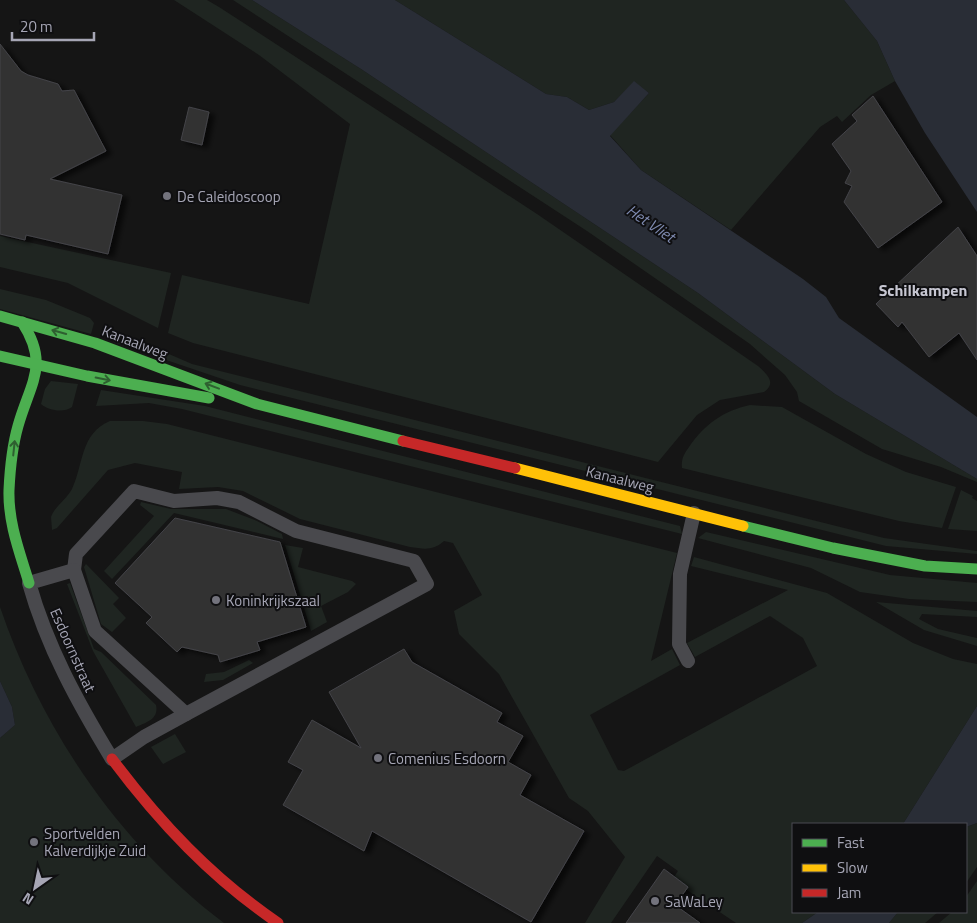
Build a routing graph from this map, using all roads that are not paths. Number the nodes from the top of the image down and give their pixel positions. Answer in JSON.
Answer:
{"nodes":[{"id":1,"x":0,"y":316,"type":"edge"},
{"id":2,"x":22,"y":322,"type":"junction"},
{"id":3,"x":0,"y":356,"type":"edge"},
{"id":4,"x":38,"y":365,"type":"junction"},
{"id":5,"x":258,"y":404,"type":"junction"},
{"id":6,"x":694,"y":513,"type":"junction"},
{"id":7,"x":977,"y":569,"type":"edge"},
{"id":8,"x":74,"y":570,"type":"junction"},
{"id":9,"x":29,"y":584,"type":"junction"},
{"id":10,"x":688,"y":661,"type":"dead end"},
{"id":11,"x":186,"y":714,"type":"junction"},
{"id":12,"x":112,"y":759,"type":"junction"},
{"id":13,"x":278,"y":923,"type":"edge"}],
"edges":[{"from":1,"to":2,"type":"main road","name":"Kanaalweg"},
{"from":2,"to":4,"type":"main road","name":"Esdoornstraat"},
{"from":5,"to":2,"type":"main road","name":"Kanaalweg","one_way":true},
{"from":3,"to":4,"type":"main road","name":"Kanaalweg"},
{"from":4,"to":5,"type":"main road","name":"Kanaalweg","one_way":true},
{"from":9,"to":4,"type":"main road","name":"Esdoornstraat","one_way":true},
{"from":5,"to":6,"type":"main road","name":"Kanaalweg"},
{"from":6,"to":7,"type":"main road","name":"Kanaalweg"},
{"from":6,"to":10,"type":"lane"},
{"from":8,"to":9,"type":"lane"},
{"from":8,"to":11,"type":"lane"},
{"from":8,"to":11,"type":"lane"},
{"from":9,"to":12,"type":"lane","name":"Esdoornstraat"},
{"from":11,"to":12,"type":"lane"},
{"from":12,"to":13,"type":"main road","name":"Esdoornstraat"}]}
